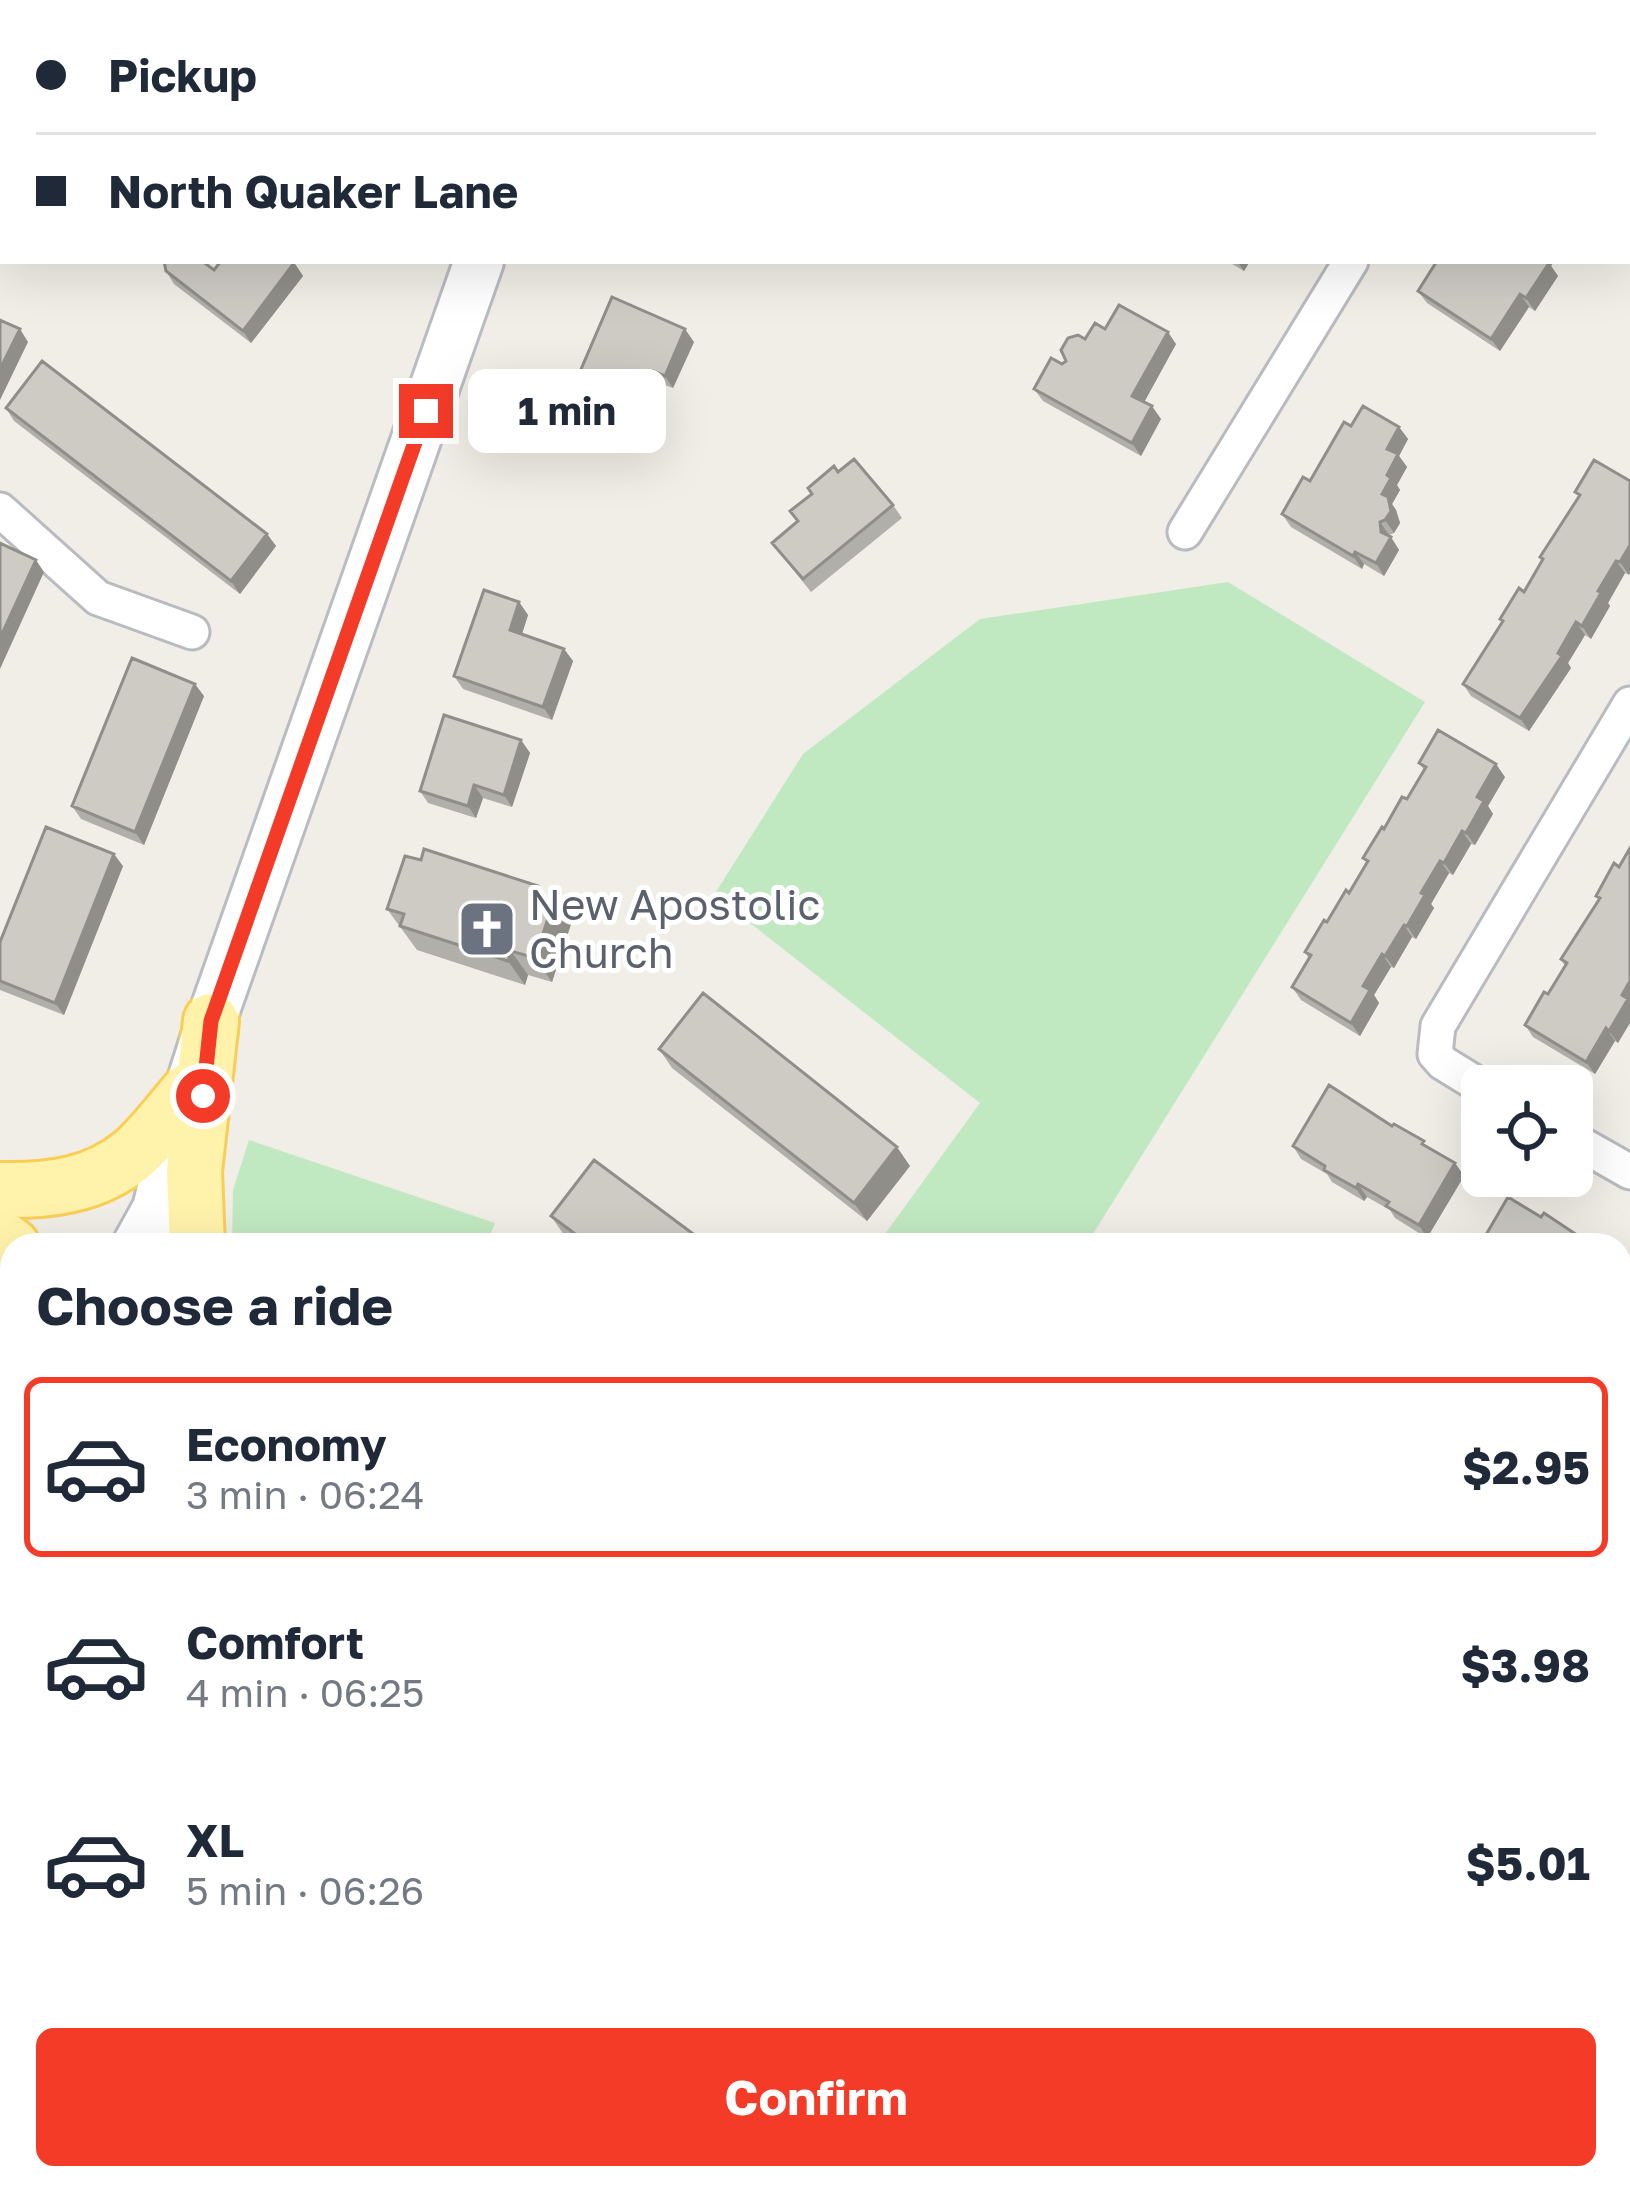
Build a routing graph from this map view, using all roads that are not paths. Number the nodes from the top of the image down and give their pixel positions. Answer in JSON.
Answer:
{"nodes":[{"id":1,"x":478,"y":264,"type":"edge"},
{"id":2,"x":1349,"y":264,"type":"edge"},
{"id":3,"x":0,"y":510,"type":"edge"},
{"id":4,"x":1185,"y":532,"type":"dead end"},
{"id":5,"x":192,"y":632,"type":"dead end"},
{"id":6,"x":1630,"y":704,"type":"edge"},
{"id":7,"x":211,"y":1021,"type":"junction"},
{"id":8,"x":1461,"y":1074,"type":"edge"},
{"id":9,"x":183,"y":1110,"type":"junction"},
{"id":10,"x":1593,"y":1151,"type":"edge"},
{"id":11,"x":1630,"y":1172,"type":"edge"},
{"id":12,"x":0,"y":1190,"type":"edge"},
{"id":13,"x":110,"y":1233,"type":"edge"},
{"id":14,"x":143,"y":1233,"type":"edge"},
{"id":15,"x":196,"y":1233,"type":"edge"}],
"edges":[{"from":1,"to":7,"type":"main road"},
{"from":2,"to":4,"type":"street"},
{"from":3,"to":5,"type":"street"},
{"from":6,"to":8,"type":"street"},
{"from":7,"to":9,"type":"main road"},
{"from":7,"to":15,"type":"main road"},
{"from":9,"to":12,"type":"main road"},
{"from":9,"to":13,"type":"main road"},
{"from":9,"to":14,"type":"main road"},
{"from":10,"to":11,"type":"street"}]}
